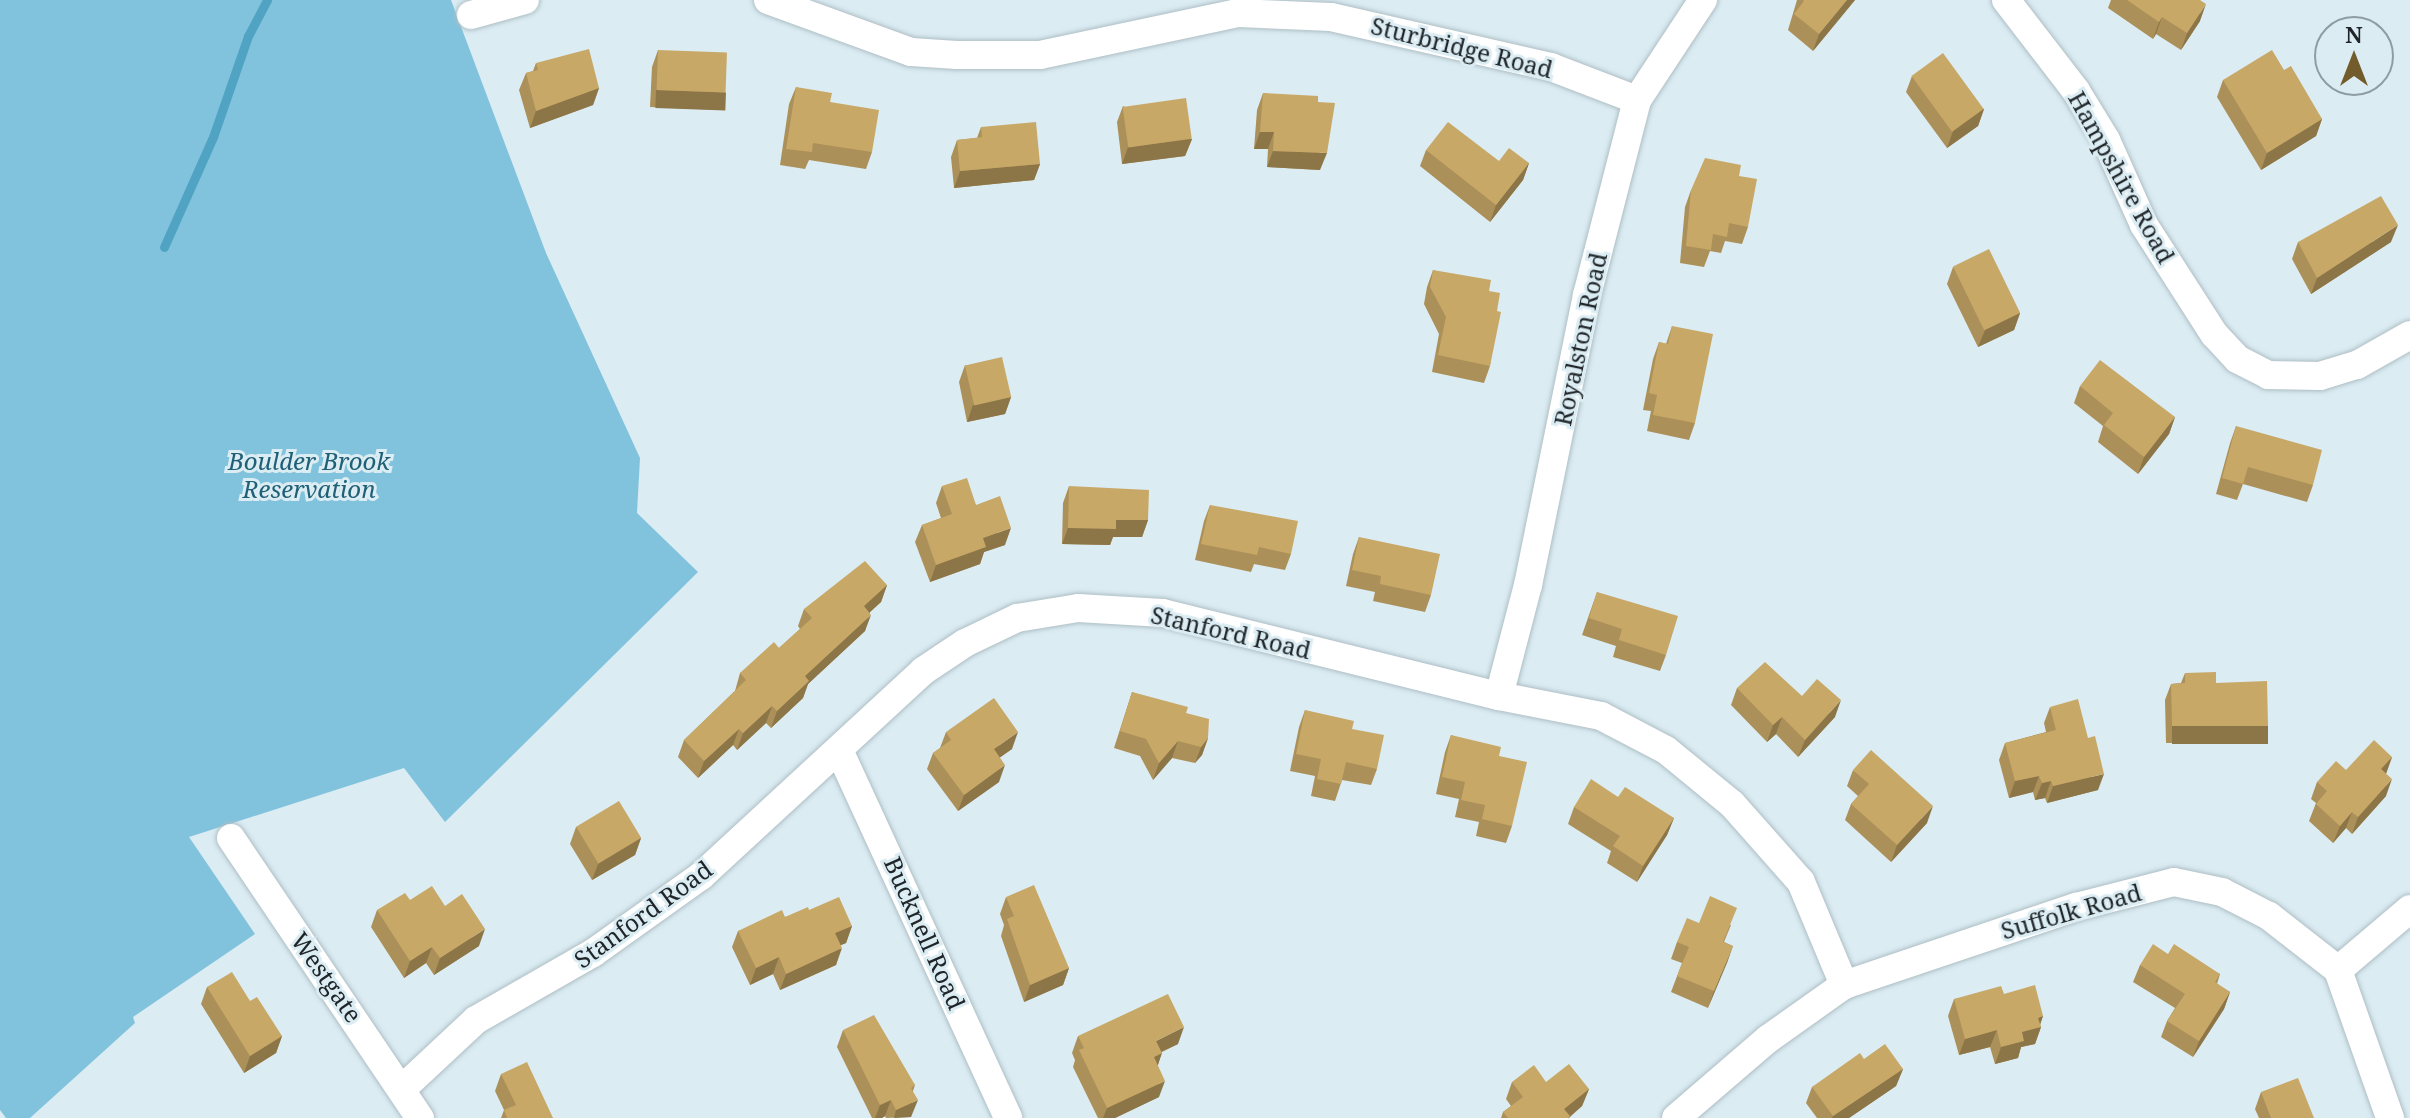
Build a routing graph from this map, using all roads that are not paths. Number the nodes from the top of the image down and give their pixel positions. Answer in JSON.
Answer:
{"nodes":[{"id":1,"x":525,"y":0,"type":"edge"},
{"id":2,"x":768,"y":0,"type":"edge"},
{"id":3,"x":1703,"y":0,"type":"edge"},
{"id":4,"x":2006,"y":0,"type":"edge"},
{"id":5,"x":471,"y":15,"type":"dead end"},
{"id":6,"x":1637,"y":100,"type":"junction"},
{"id":7,"x":2410,"y":335,"type":"edge"},
{"id":8,"x":1499,"y":696,"type":"junction"},
{"id":9,"x":839,"y":750,"type":"junction"},
{"id":10,"x":231,"y":838,"type":"dead end"},
{"id":11,"x":2410,"y":909,"type":"edge"},
{"id":12,"x":2338,"y":970,"type":"junction"},
{"id":13,"x":1844,"y":985,"type":"junction"},
{"id":14,"x":403,"y":1088,"type":"junction"},
{"id":15,"x":420,"y":1118,"type":"edge"},
{"id":16,"x":1008,"y":1118,"type":"edge"},
{"id":17,"x":1676,"y":1118,"type":"edge"},
{"id":18,"x":2390,"y":1118,"type":"edge"}],
"edges":[{"from":1,"to":5,"type":"street"},
{"from":2,"to":6,"type":"street","name":"Sturbridge Road"},
{"from":3,"to":6,"type":"street","name":"Royalston Road"},
{"from":4,"to":7,"type":"street","name":"Hampshire Road"},
{"from":6,"to":8,"type":"street","name":"Royalston Road"},
{"from":8,"to":9,"type":"street","name":"Stanford Road"},
{"from":8,"to":13,"type":"street","name":"Stanford Road"},
{"from":9,"to":14,"type":"street","name":"Stanford Road"},
{"from":9,"to":16,"type":"street","name":"Bucknell Road"},
{"from":10,"to":14,"type":"street","name":"Westgate"},
{"from":11,"to":12,"type":"street"},
{"from":12,"to":13,"type":"street","name":"Suffolk Road"},
{"from":12,"to":18,"type":"street"},
{"from":13,"to":17,"type":"street","name":"Suffolk Road"},
{"from":14,"to":15,"type":"street","name":"Westgate"}]}
